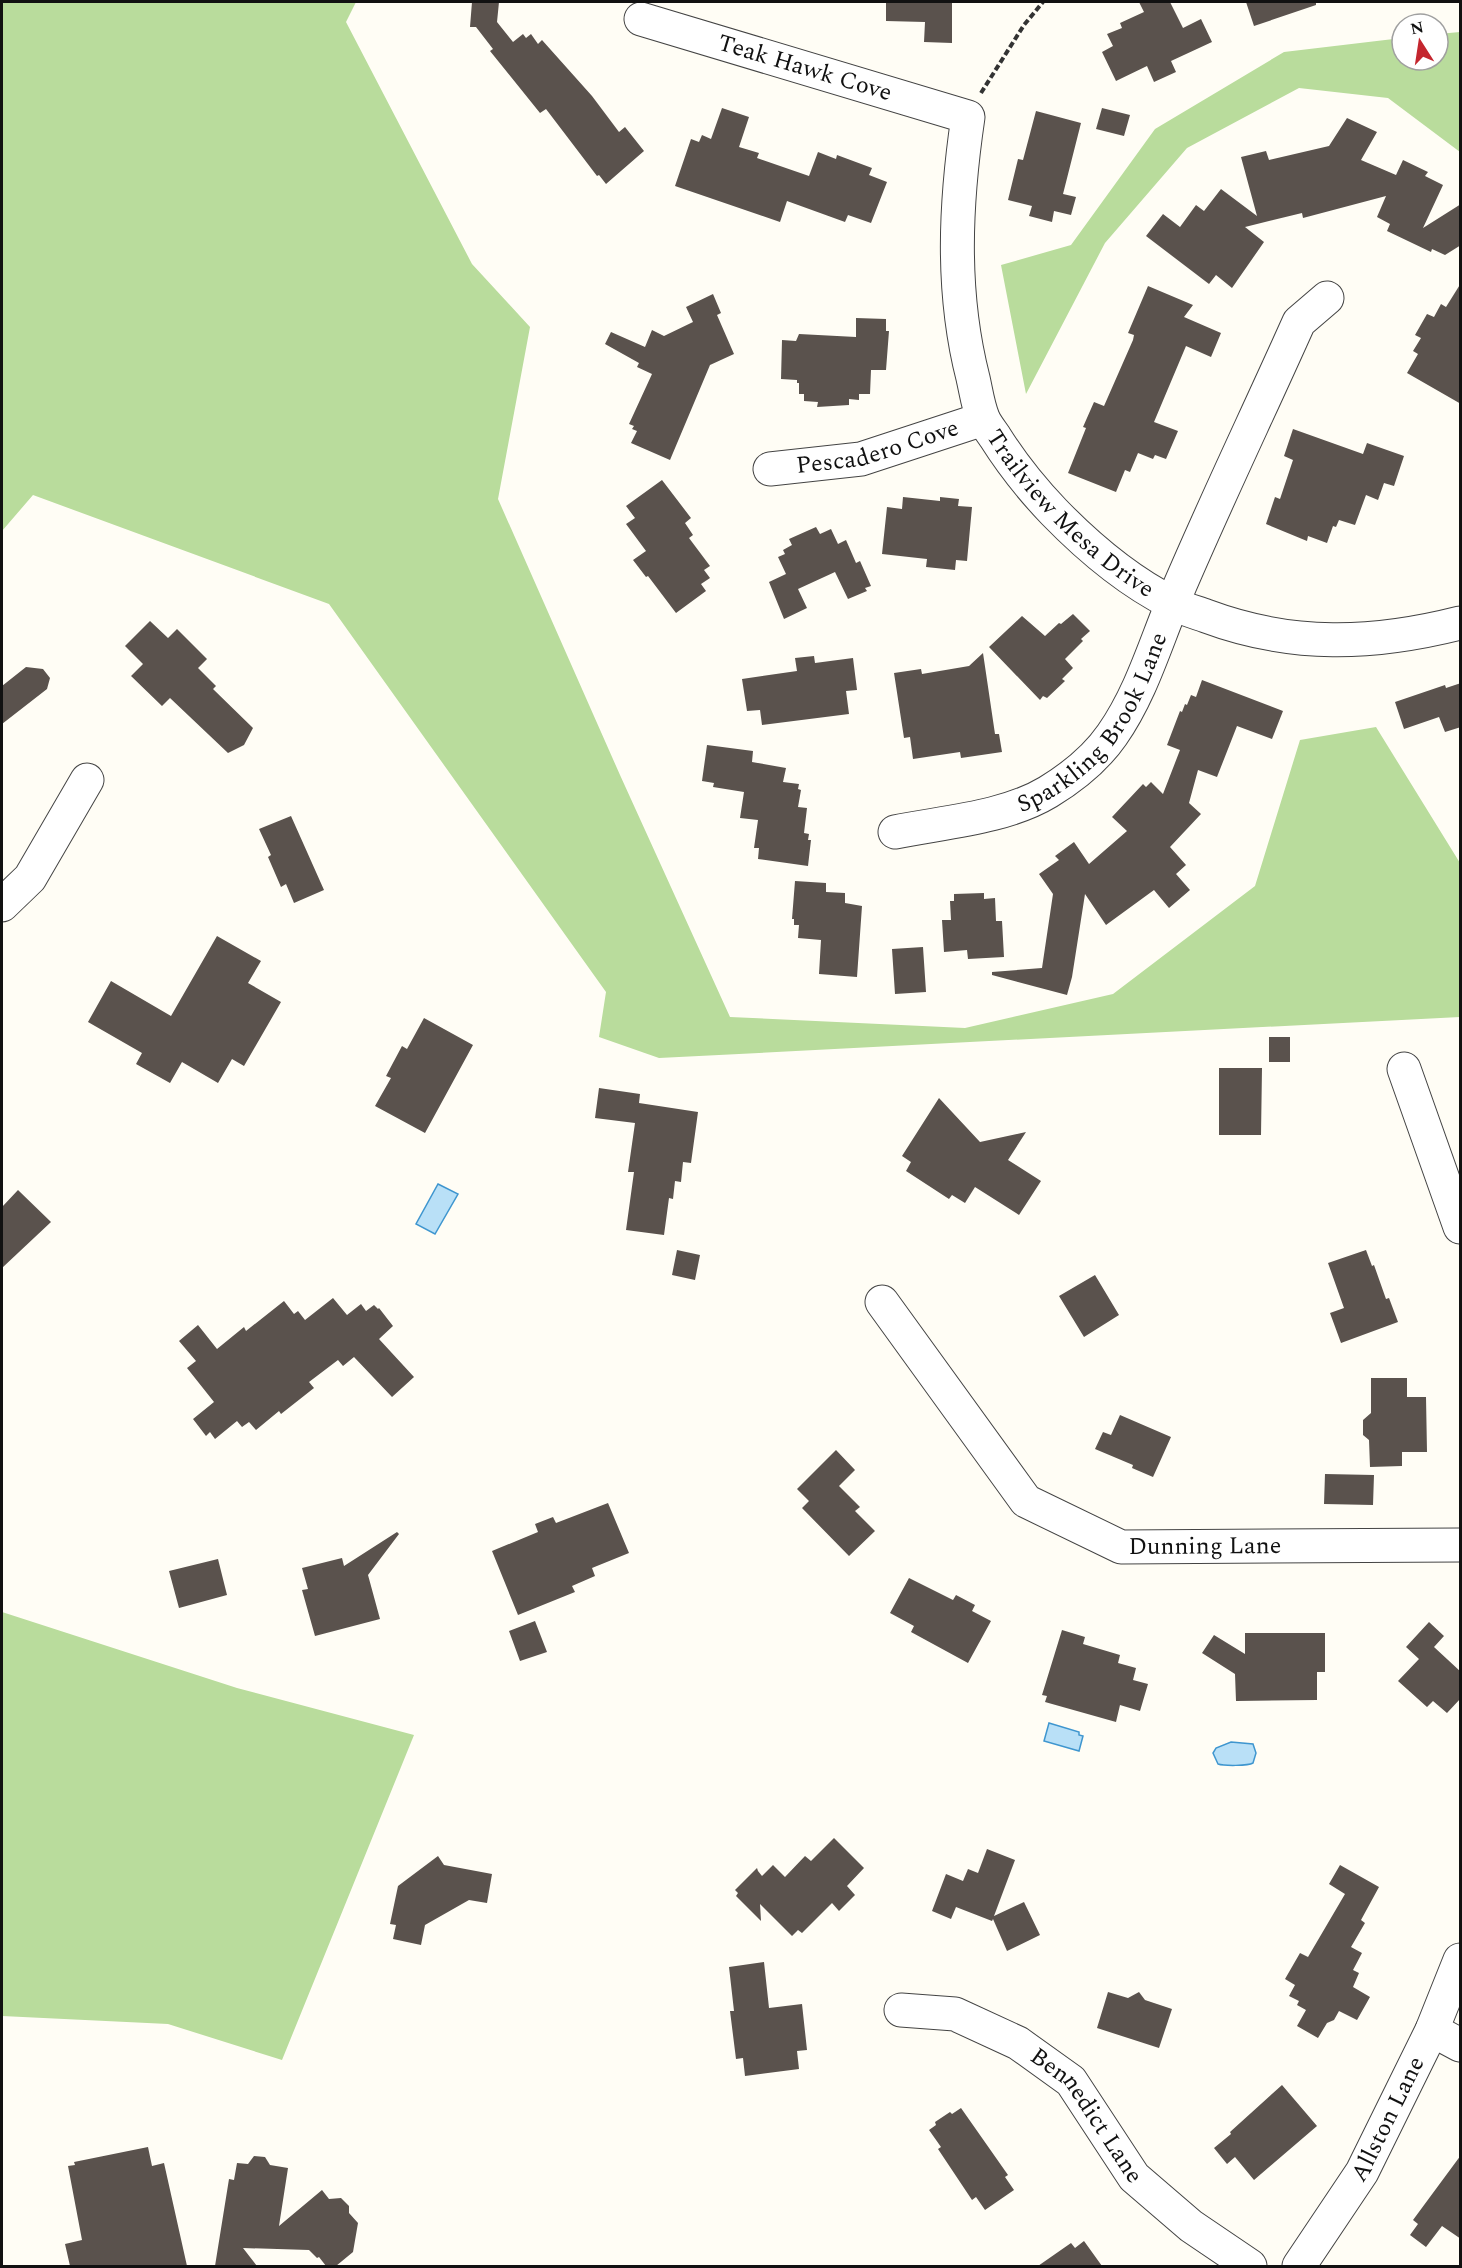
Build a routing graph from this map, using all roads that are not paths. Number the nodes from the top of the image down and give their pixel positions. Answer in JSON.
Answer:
{"nodes":[{"id":1,"x":641,"y":19,"type":"dead end"},
{"id":2,"x":968,"y":117,"type":"joint"},
{"id":3,"x":1327,"y":298,"type":"dead end"},
{"id":4,"x":984,"y":419,"type":"junction"},
{"id":5,"x":770,"y":469,"type":"dead end"},
{"id":6,"x":1173,"y":603,"type":"junction"},
{"id":7,"x":1461,"y":623,"type":"edge"},
{"id":8,"x":87,"y":780,"type":"dead end"},
{"id":9,"x":895,"y":832,"type":"dead end"},
{"id":10,"x":2,"y":905,"type":"edge"},
{"id":11,"x":1404,"y":1069,"type":"dead end"},
{"id":12,"x":1461,"y":1227,"type":"edge"},
{"id":13,"x":882,"y":1302,"type":"dead end"},
{"id":14,"x":1461,"y":1545,"type":"edge"},
{"id":15,"x":1461,"y":1960,"type":"edge"},
{"id":16,"x":902,"y":2010,"type":"dead end"},
{"id":17,"x":1432,"y":2030,"type":"junction"},
{"id":18,"x":1461,"y":2045,"type":"edge"},
{"id":19,"x":1250,"y":2266,"type":"edge"},
{"id":20,"x":1299,"y":2266,"type":"edge"}],
"edges":[{"from":1,"to":2,"type":"street","name":"Teak Hawk Cove"},
{"from":2,"to":4,"type":"street","name":"Trailview Mesa Drive"},
{"from":3,"to":6,"type":"street","name":"Sparkling Brook Lane"},
{"from":4,"to":5,"type":"street","name":"Pescadero Cove"},
{"from":4,"to":6,"type":"street","name":"Trailview Mesa Drive"},
{"from":6,"to":7,"type":"street","name":"Trailview Mesa Drive"},
{"from":6,"to":9,"type":"street","name":"Sparkling Brook Lane"},
{"from":8,"to":10,"type":"street"},
{"from":11,"to":12,"type":"street"},
{"from":13,"to":14,"type":"street","name":"Dunning Lane"},
{"from":15,"to":17,"type":"street","name":"Allston Lane"},
{"from":16,"to":19,"type":"street","name":"Bennedict Lane"},
{"from":17,"to":18,"type":"street"},
{"from":17,"to":20,"type":"street","name":"Allston Lane"}]}
